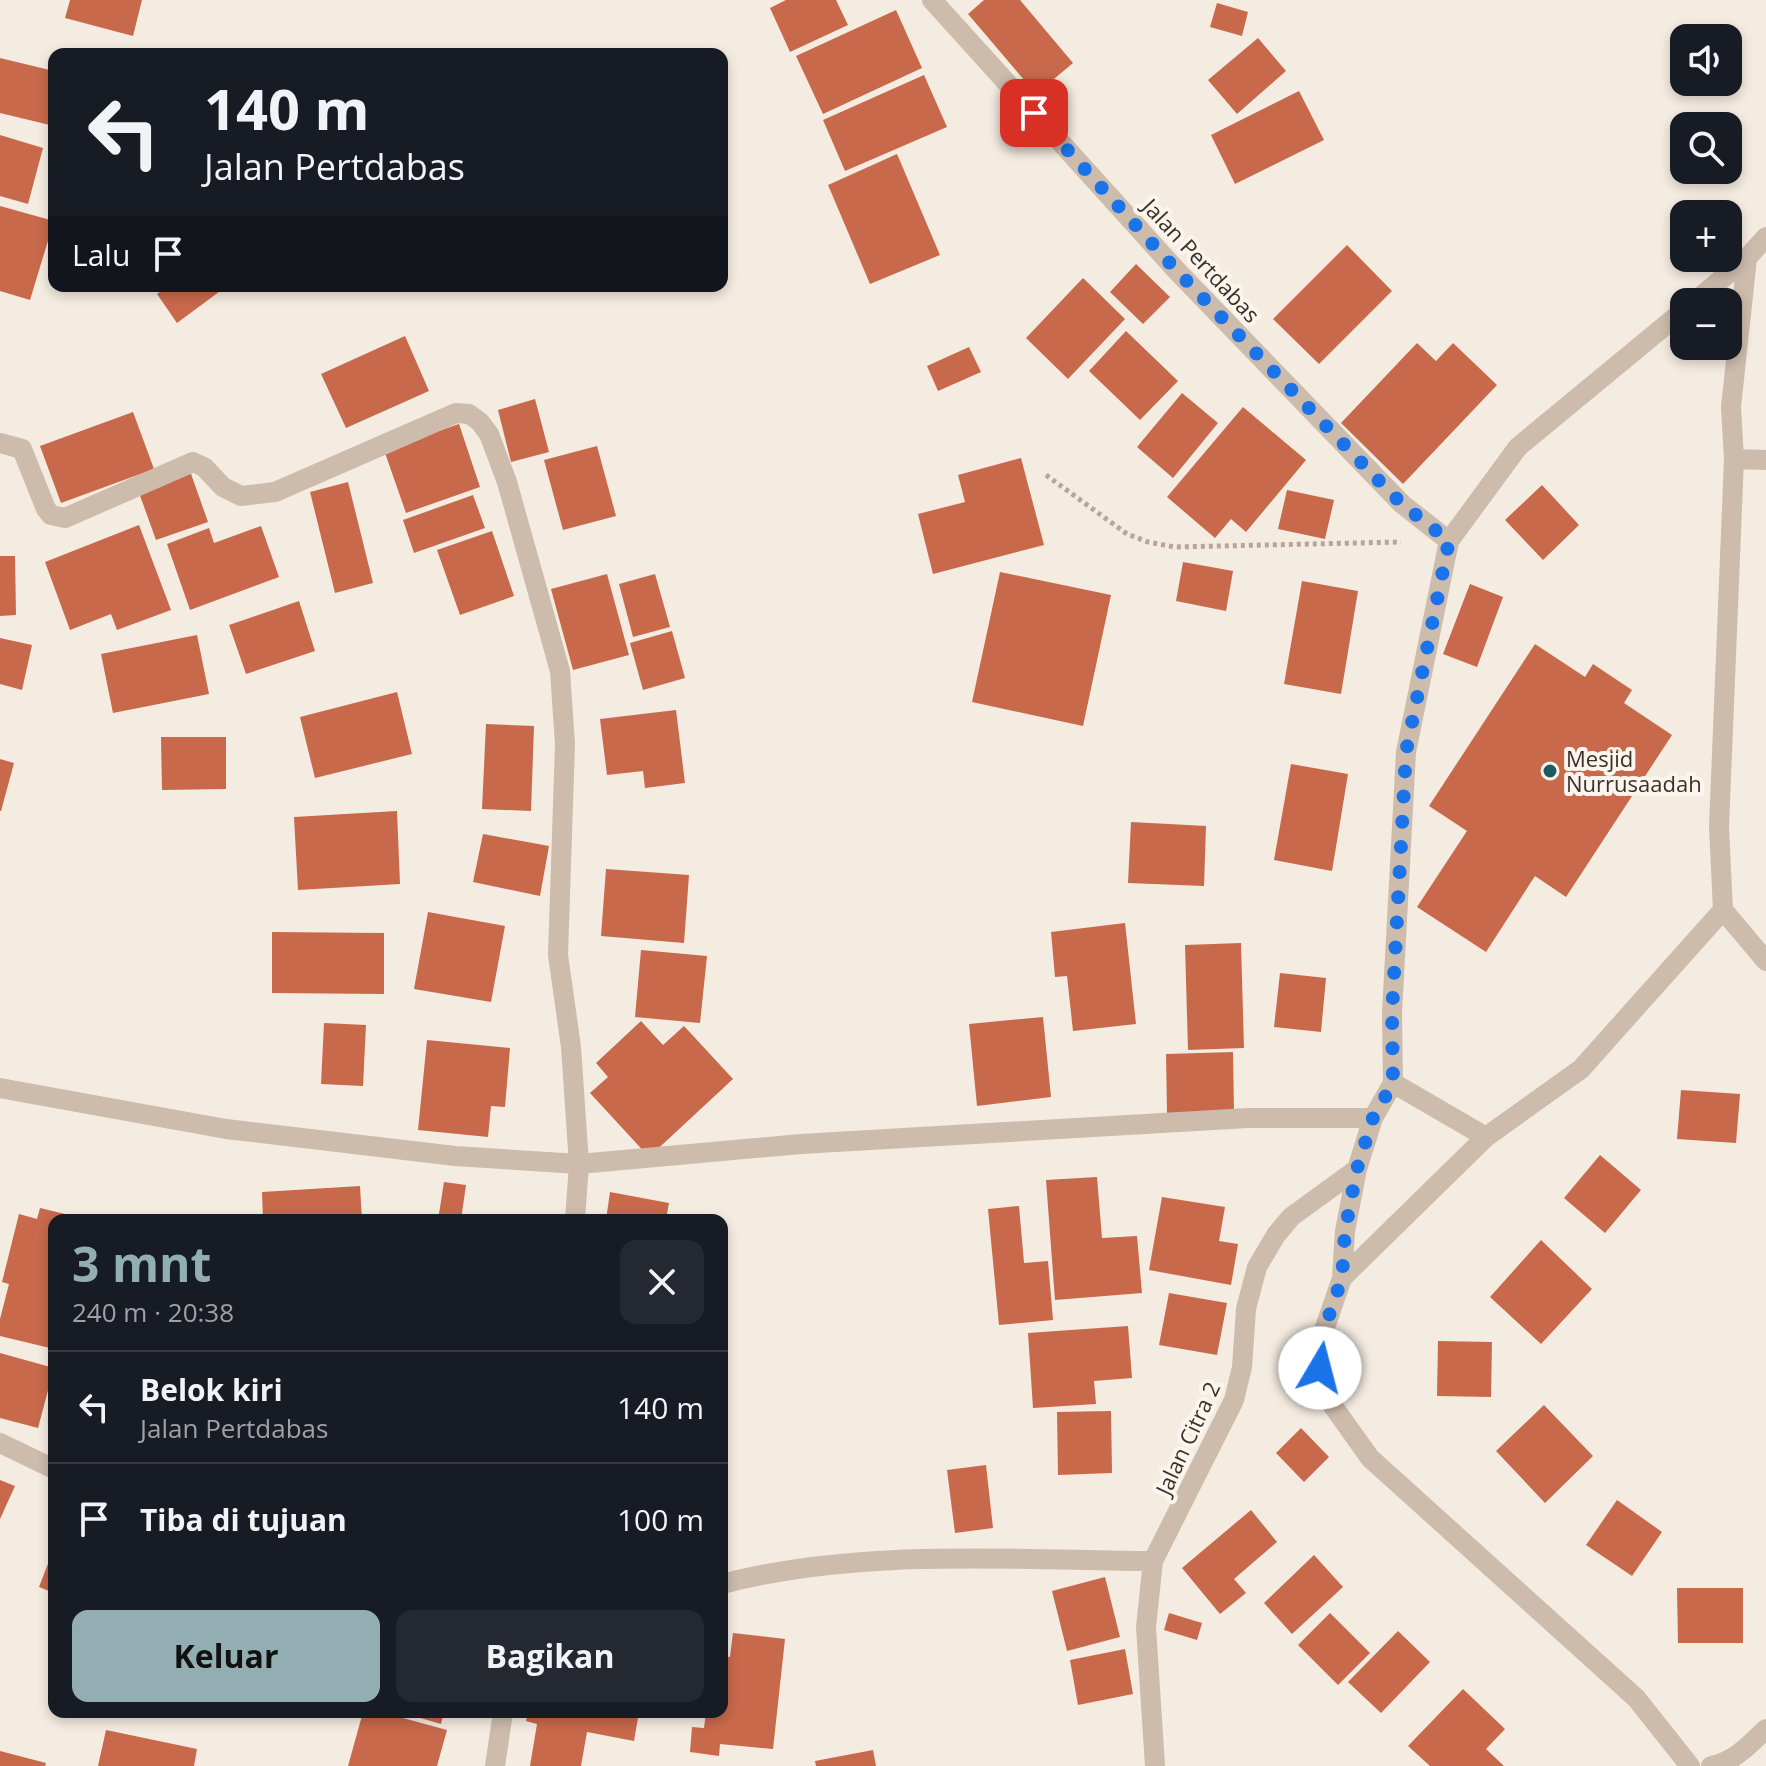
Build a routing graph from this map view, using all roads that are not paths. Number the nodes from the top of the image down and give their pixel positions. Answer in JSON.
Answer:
{"nodes":[{"id":1,"x":932,"y":0,"type":"edge"},
{"id":2,"x":1766,"y":237,"type":"edge"},
{"id":3,"x":1747,"y":258,"type":"junction"},
{"id":4,"x":1711,"y":288,"type":"edge"},
{"id":5,"x":1670,"y":322,"type":"edge"},
{"id":6,"x":0,"y":443,"type":"edge"},
{"id":7,"x":1734,"y":459,"type":"junction"},
{"id":8,"x":1766,"y":460,"type":"edge"},
{"id":9,"x":1449,"y":541,"type":"junction"},
{"id":10,"x":1723,"y":910,"type":"junction"},
{"id":11,"x":1766,"y":961,"type":"edge"},
{"id":12,"x":1393,"y":1083,"type":"junction"},
{"id":13,"x":0,"y":1088,"type":"edge"},
{"id":14,"x":1373,"y":1118,"type":"junction"},
{"id":15,"x":1486,"y":1137,"type":"junction"},
{"id":16,"x":579,"y":1164,"type":"junction"},
{"id":17,"x":1357,"y":1169,"type":"junction"},
{"id":18,"x":575,"y":1214,"type":"edge"},
{"id":19,"x":1342,"y":1278,"type":"junction"},
{"id":20,"x":0,"y":1443,"type":"edge"},
{"id":21,"x":48,"y":1466,"type":"edge"},
{"id":22,"x":1153,"y":1561,"type":"junction"},
{"id":23,"x":728,"y":1583,"type":"edge"},
{"id":24,"x":502,"y":1718,"type":"edge"},
{"id":25,"x":1766,"y":1729,"type":"edge"},
{"id":26,"x":495,"y":1766,"type":"edge"},
{"id":27,"x":1155,"y":1766,"type":"edge"},
{"id":28,"x":1690,"y":1766,"type":"edge"},
{"id":29,"x":1711,"y":1766,"type":"edge"}],
"edges":[{"from":1,"to":9,"type":"street","name":"Jalan Pertdabas"},
{"from":2,"to":3,"type":"street"},
{"from":3,"to":4,"type":"street"},
{"from":3,"to":7,"type":"street"},
{"from":5,"to":9,"type":"street"},
{"from":6,"to":16,"type":"street"},
{"from":7,"to":8,"type":"street"},
{"from":7,"to":10,"type":"street"},
{"from":9,"to":12,"type":"street"},
{"from":10,"to":11,"type":"street"},
{"from":10,"to":15,"type":"street"},
{"from":12,"to":14,"type":"street"},
{"from":12,"to":15,"type":"street"},
{"from":13,"to":16,"type":"street"},
{"from":14,"to":16,"type":"street"},
{"from":14,"to":17,"type":"street"},
{"from":15,"to":19,"type":"street"},
{"from":16,"to":18,"type":"street"},
{"from":17,"to":19,"type":"street"},
{"from":17,"to":22,"type":"street","name":"Jalan Citra 2"},
{"from":19,"to":28,"type":"street"},
{"from":20,"to":21,"type":"street"},
{"from":22,"to":23,"type":"street"},
{"from":22,"to":27,"type":"street","name":"Jalan Citra 2"},
{"from":24,"to":26,"type":"street"},
{"from":25,"to":29,"type":"street"}]}
